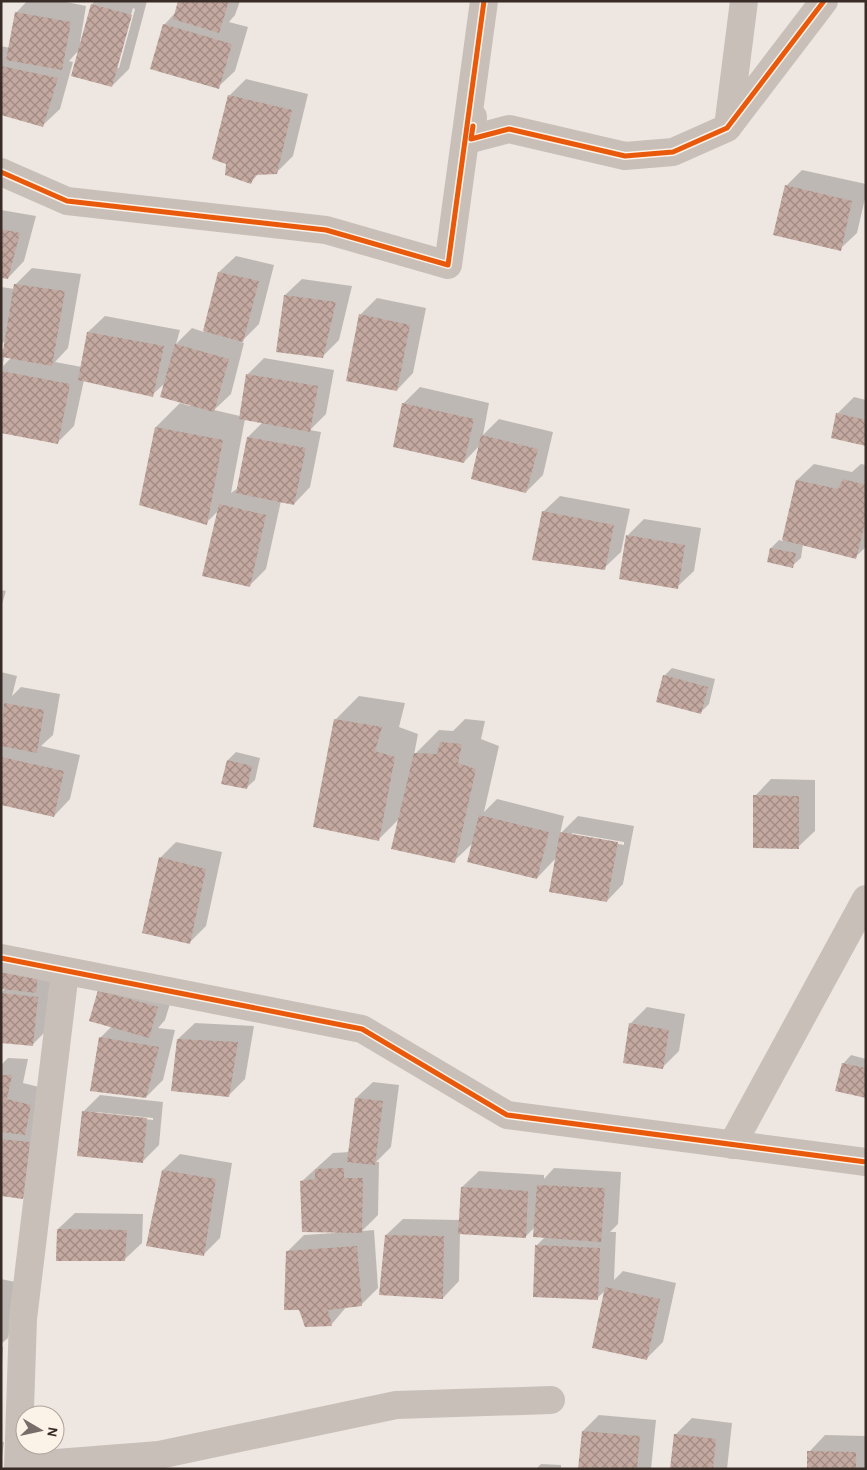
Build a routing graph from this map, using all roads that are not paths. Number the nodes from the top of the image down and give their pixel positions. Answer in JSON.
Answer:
{"nodes":[{"id":1,"x":485,"y":1,"type":"edge"},
{"id":2,"x":744,"y":1,"type":"edge"},
{"id":3,"x":824,"y":1,"type":"edge"},
{"id":4,"x":728,"y":128,"type":"junction"},
{"id":5,"x":1,"y":172,"type":"edge"},
{"id":6,"x":866,"y":899,"type":"edge"},
{"id":7,"x":1,"y":958,"type":"edge"},
{"id":8,"x":65,"y":972,"type":"junction"},
{"id":9,"x":732,"y":1145,"type":"junction"},
{"id":10,"x":866,"y":1162,"type":"edge"},
{"id":11,"x":551,"y":1400,"type":"dead end"},
{"id":12,"x":18,"y":1467,"type":"edge"}],
"edges":[{"from":1,"to":4,"type":"street"},
{"from":1,"to":5,"type":"street"},
{"from":2,"to":4,"type":"street"},
{"from":3,"to":4,"type":"street"},
{"from":6,"to":9,"type":"street"},
{"from":7,"to":8,"type":"street"},
{"from":8,"to":9,"type":"street"},
{"from":8,"to":12,"type":"street"},
{"from":9,"to":10,"type":"street"},
{"from":11,"to":12,"type":"street"}]}
